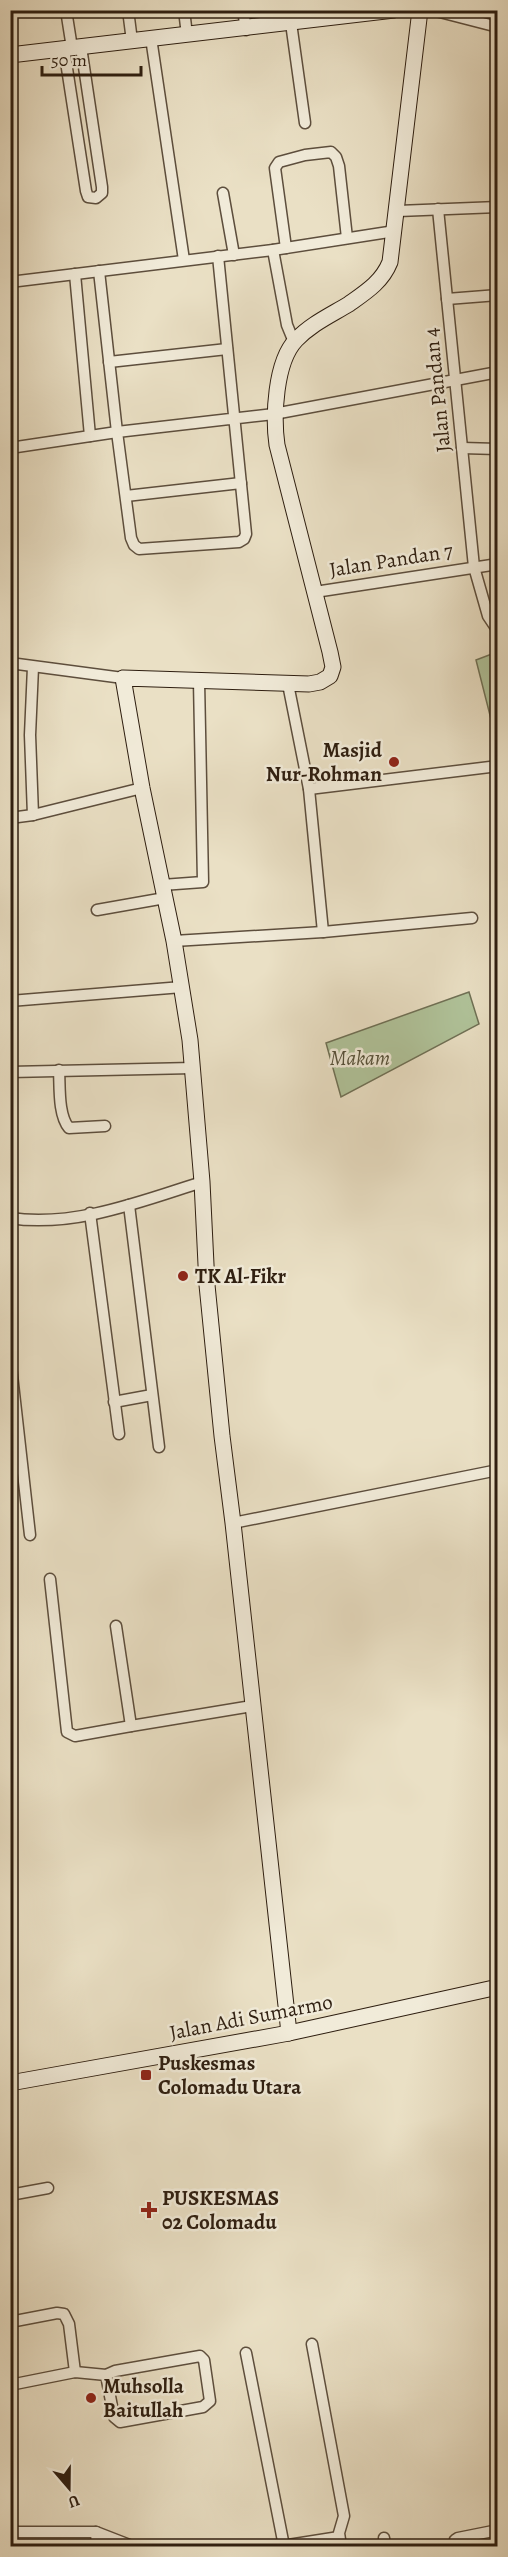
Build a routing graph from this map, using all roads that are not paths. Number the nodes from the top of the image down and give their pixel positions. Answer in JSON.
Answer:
{"nodes":[{"id":1,"x":66,"y":10,"type":"edge"},
{"id":2,"x":128,"y":10,"type":"edge"},
{"id":3,"x":184,"y":10,"type":"edge"},
{"id":4,"x":243,"y":10,"type":"edge"},
{"id":5,"x":394,"y":10,"type":"edge"},
{"id":6,"x":420,"y":10,"type":"edge"},
{"id":7,"x":432,"y":10,"type":"edge"},
{"id":8,"x":291,"y":23,"type":"junction"},
{"id":9,"x":498,"y":27,"type":"edge"},
{"id":10,"x":246,"y":30,"type":"junction"},
{"id":11,"x":186,"y":35,"type":"junction"},
{"id":12,"x":151,"y":38,"type":"junction"},
{"id":13,"x":132,"y":41,"type":"junction"},
{"id":14,"x":72,"y":48,"type":"junction"},
{"id":15,"x":10,"y":55,"type":"edge"},
{"id":16,"x":305,"y":123,"type":"dead end"},
{"id":17,"x":94,"y":141,"type":"junction"},
{"id":18,"x":77,"y":144,"type":"junction"},
{"id":19,"x":223,"y":193,"type":"dead end"},
{"id":20,"x":498,"y":207,"type":"edge"},
{"id":21,"x":438,"y":209,"type":"junction"},
{"id":22,"x":398,"y":211,"type":"junction"},
{"id":23,"x":395,"y":231,"type":"junction"},
{"id":24,"x":347,"y":238,"type":"junction"},
{"id":25,"x":286,"y":248,"type":"junction"},
{"id":26,"x":273,"y":250,"type":"junction"},
{"id":27,"x":234,"y":255,"type":"junction"},
{"id":28,"x":218,"y":256,"type":"junction"},
{"id":29,"x":184,"y":260,"type":"junction"},
{"id":30,"x":99,"y":272,"type":"junction"},
{"id":31,"x":75,"y":274,"type":"junction"},
{"id":32,"x":10,"y":282,"type":"edge"},
{"id":33,"x":498,"y":296,"type":"edge"},
{"id":34,"x":447,"y":299,"type":"junction"},
{"id":35,"x":294,"y":342,"type":"junction"},
{"id":36,"x":227,"y":349,"type":"junction"},
{"id":37,"x":109,"y":362,"type":"junction"},
{"id":38,"x":498,"y":372,"type":"edge"},
{"id":39,"x":455,"y":379,"type":"junction"},
{"id":40,"x":274,"y":414,"type":"junction"},
{"id":41,"x":234,"y":418,"type":"junction"},
{"id":42,"x":117,"y":432,"type":"junction"},
{"id":43,"x":90,"y":436,"type":"junction"},
{"id":44,"x":10,"y":448,"type":"edge"},
{"id":45,"x":462,"y":448,"type":"junction"},
{"id":46,"x":498,"y":449,"type":"edge"},
{"id":47,"x":241,"y":483,"type":"junction"},
{"id":48,"x":126,"y":496,"type":"junction"},
{"id":49,"x":498,"y":564,"type":"edge"},
{"id":50,"x":474,"y":567,"type":"junction"},
{"id":51,"x":315,"y":592,"type":"junction"},
{"id":52,"x":498,"y":631,"type":"edge"},
{"id":53,"x":10,"y":663,"type":"edge"},
{"id":54,"x":33,"y":667,"type":"junction"},
{"id":55,"x":123,"y":678,"type":"junction"},
{"id":56,"x":199,"y":681,"type":"junction"},
{"id":57,"x":288,"y":684,"type":"junction"},
{"id":58,"x":498,"y":766,"type":"edge"},
{"id":59,"x":142,"y":788,"type":"junction"},
{"id":60,"x":309,"y":789,"type":"junction"},
{"id":61,"x":33,"y":815,"type":"junction"},
{"id":62,"x":10,"y":818,"type":"edge"},
{"id":63,"x":163,"y":892,"type":"junction"},
{"id":64,"x":97,"y":910,"type":"dead end"},
{"id":65,"x":472,"y":918,"type":"dead end"},
{"id":66,"x":323,"y":932,"type":"junction"},
{"id":67,"x":174,"y":941,"type":"junction"},
{"id":68,"x":182,"y":987,"type":"junction"},
{"id":69,"x":10,"y":1001,"type":"edge"},
{"id":70,"x":193,"y":1068,"type":"junction"},
{"id":71,"x":59,"y":1070,"type":"junction"},
{"id":72,"x":10,"y":1072,"type":"edge"},
{"id":73,"x":105,"y":1126,"type":"dead end"},
{"id":74,"x":202,"y":1182,"type":"junction"},
{"id":75,"x":129,"y":1205,"type":"junction"},
{"id":76,"x":90,"y":1213,"type":"junction"},
{"id":77,"x":10,"y":1218,"type":"edge"},
{"id":78,"x":10,"y":1357,"type":"edge"},
{"id":79,"x":152,"y":1395,"type":"junction"},
{"id":80,"x":114,"y":1402,"type":"junction"},
{"id":81,"x":119,"y":1434,"type":"dead end"},
{"id":82,"x":159,"y":1447,"type":"dead end"},
{"id":83,"x":498,"y":1470,"type":"edge"},
{"id":84,"x":234,"y":1523,"type":"junction"},
{"id":85,"x":30,"y":1535,"type":"dead end"},
{"id":86,"x":50,"y":1579,"type":"dead end"},
{"id":87,"x":116,"y":1626,"type":"dead end"},
{"id":88,"x":252,"y":1706,"type":"junction"},
{"id":89,"x":131,"y":1726,"type":"junction"},
{"id":90,"x":498,"y":1987,"type":"edge"},
{"id":91,"x":289,"y":2033,"type":"junction"},
{"id":92,"x":10,"y":2084,"type":"edge"},
{"id":93,"x":48,"y":2188,"type":"dead end"},
{"id":94,"x":10,"y":2195,"type":"edge"},
{"id":95,"x":10,"y":2322,"type":"edge"},
{"id":96,"x":312,"y":2344,"type":"dead end"},
{"id":97,"x":246,"y":2353,"type":"dead end"},
{"id":98,"x":75,"y":2372,"type":"junction"},
{"id":99,"x":106,"y":2375,"type":"junction"},
{"id":100,"x":10,"y":2385,"type":"edge"},
{"id":101,"x":10,"y":2517,"type":"edge"},
{"id":102,"x":498,"y":2530,"type":"edge"},
{"id":103,"x":12,"y":2532,"type":"edge"},
{"id":104,"x":96,"y":2532,"type":"junction"},
{"id":105,"x":341,"y":2533,"type":"edge"},
{"id":106,"x":282,"y":2541,"type":"edge"},
{"id":107,"x":97,"y":2547,"type":"edge"},
{"id":108,"x":132,"y":2547,"type":"edge"},
{"id":109,"x":456,"y":2547,"type":"edge"}],
"edges":[{"from":1,"to":14,"type":"street"},
{"from":2,"to":13,"type":"street"},
{"from":3,"to":11,"type":"street"},
{"from":4,"to":10,"type":"street"},
{"from":5,"to":8,"type":"street"},
{"from":6,"to":22,"type":"street"},
{"from":7,"to":9,"type":"street"},
{"from":8,"to":10,"type":"street"},
{"from":8,"to":16,"type":"street"},
{"from":10,"to":11,"type":"street"},
{"from":11,"to":12,"type":"street"},
{"from":12,"to":13,"type":"street"},
{"from":12,"to":29,"type":"street"},
{"from":13,"to":14,"type":"street"},
{"from":14,"to":15,"type":"street"},
{"from":14,"to":17,"type":"street"},
{"from":14,"to":18,"type":"street"},
{"from":17,"to":18,"type":"street"},
{"from":17,"to":18,"type":"street"},
{"from":19,"to":27,"type":"street"},
{"from":20,"to":21,"type":"street"},
{"from":21,"to":22,"type":"street"},
{"from":21,"to":34,"type":"street","name":"Jalan Pandan 4"},
{"from":22,"to":23,"type":"street"},
{"from":23,"to":24,"type":"street"},
{"from":23,"to":35,"type":"street"},
{"from":24,"to":25,"type":"street"},
{"from":24,"to":25,"type":"street"},
{"from":25,"to":26,"type":"street"},
{"from":26,"to":27,"type":"street"},
{"from":26,"to":35,"type":"street"},
{"from":27,"to":28,"type":"street"},
{"from":28,"to":29,"type":"street"},
{"from":28,"to":36,"type":"street"},
{"from":29,"to":30,"type":"street"},
{"from":30,"to":31,"type":"street"},
{"from":30,"to":37,"type":"street"},
{"from":31,"to":32,"type":"street"},
{"from":31,"to":43,"type":"street"},
{"from":33,"to":34,"type":"street"},
{"from":34,"to":39,"type":"street","name":"Jalan Pandan 4"},
{"from":35,"to":40,"type":"street"},
{"from":36,"to":37,"type":"street"},
{"from":36,"to":41,"type":"street"},
{"from":37,"to":42,"type":"street"},
{"from":38,"to":39,"type":"street"},
{"from":39,"to":40,"type":"street"},
{"from":39,"to":45,"type":"street","name":"Jalan Pandan 4"},
{"from":40,"to":41,"type":"street"},
{"from":40,"to":51,"type":"street"},
{"from":41,"to":42,"type":"street"},
{"from":41,"to":47,"type":"street"},
{"from":42,"to":43,"type":"street"},
{"from":42,"to":48,"type":"street"},
{"from":43,"to":44,"type":"street"},
{"from":45,"to":46,"type":"street"},
{"from":45,"to":50,"type":"street","name":"Jalan Pandan 4"},
{"from":47,"to":48,"type":"street"},
{"from":47,"to":48,"type":"street"},
{"from":49,"to":50,"type":"street","name":"Jalan Pandan 7"},
{"from":50,"to":51,"type":"street","name":"Jalan Pandan 7"},
{"from":50,"to":52,"type":"street","name":"Jalan Pandan 4"},
{"from":51,"to":57,"type":"street"},
{"from":53,"to":54,"type":"street"},
{"from":54,"to":55,"type":"street"},
{"from":54,"to":61,"type":"street"},
{"from":55,"to":56,"type":"street"},
{"from":55,"to":59,"type":"street"},
{"from":56,"to":57,"type":"street"},
{"from":56,"to":63,"type":"street"},
{"from":57,"to":60,"type":"street"},
{"from":58,"to":60,"type":"street"},
{"from":59,"to":61,"type":"street"},
{"from":59,"to":63,"type":"street"},
{"from":60,"to":66,"type":"street"},
{"from":61,"to":62,"type":"street"},
{"from":63,"to":64,"type":"street"},
{"from":63,"to":67,"type":"street"},
{"from":65,"to":66,"type":"street"},
{"from":66,"to":67,"type":"street"},
{"from":67,"to":68,"type":"street"},
{"from":68,"to":69,"type":"street"},
{"from":68,"to":70,"type":"street"},
{"from":70,"to":71,"type":"street"},
{"from":70,"to":74,"type":"street"},
{"from":71,"to":72,"type":"street"},
{"from":71,"to":73,"type":"street"},
{"from":74,"to":75,"type":"street"},
{"from":74,"to":84,"type":"street"},
{"from":75,"to":76,"type":"street"},
{"from":75,"to":79,"type":"street"},
{"from":76,"to":77,"type":"street"},
{"from":76,"to":80,"type":"street"},
{"from":78,"to":85,"type":"street"},
{"from":79,"to":80,"type":"street"},
{"from":79,"to":82,"type":"street"},
{"from":80,"to":81,"type":"street"},
{"from":83,"to":84,"type":"street"},
{"from":84,"to":88,"type":"street"},
{"from":86,"to":89,"type":"street"},
{"from":87,"to":89,"type":"street"},
{"from":88,"to":89,"type":"street"},
{"from":88,"to":91,"type":"street"},
{"from":90,"to":91,"type":"street","name":"Jalan Adi Sumarmo"},
{"from":91,"to":92,"type":"street","name":"Jalan Adi Sumarmo"},
{"from":93,"to":94,"type":"street"},
{"from":95,"to":98,"type":"street"},
{"from":96,"to":105,"type":"street"},
{"from":97,"to":106,"type":"street"},
{"from":98,"to":99,"type":"street"},
{"from":98,"to":100,"type":"street"},
{"from":99,"to":99,"type":"street"},
{"from":101,"to":103,"type":"street"},
{"from":102,"to":109,"type":"street"},
{"from":103,"to":104,"type":"street"},
{"from":104,"to":107,"type":"street"},
{"from":104,"to":108,"type":"street"},
{"from":105,"to":106,"type":"street"}]}
